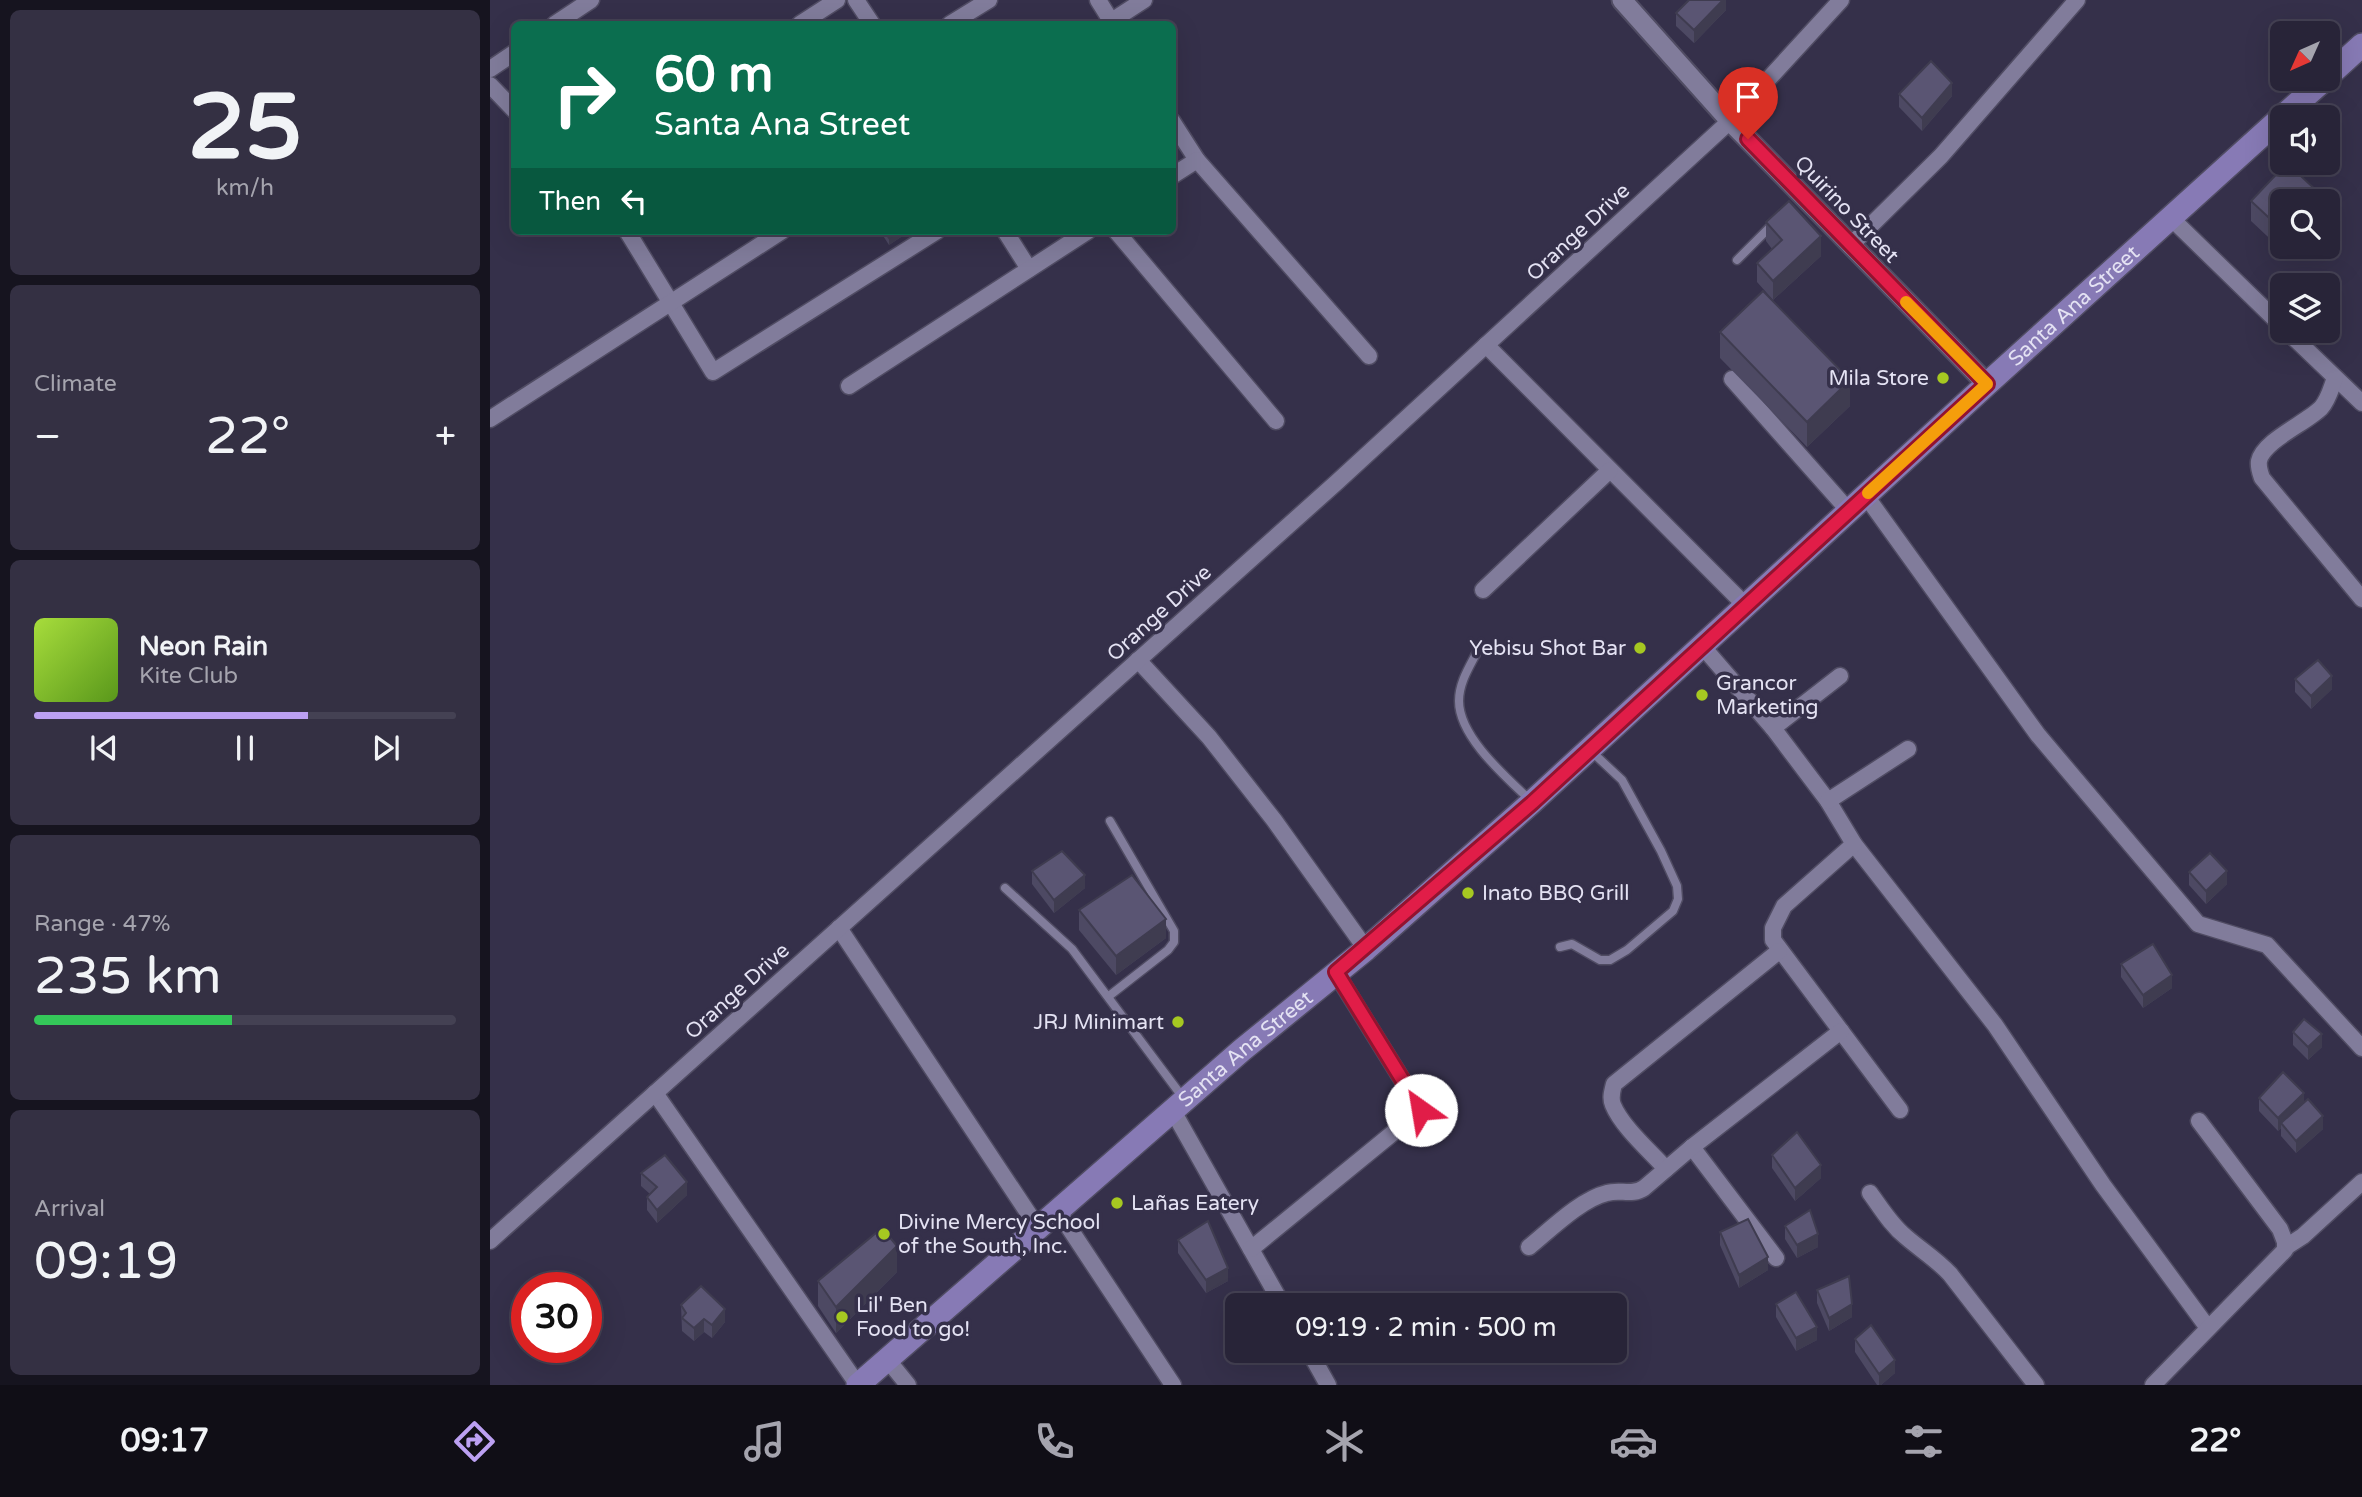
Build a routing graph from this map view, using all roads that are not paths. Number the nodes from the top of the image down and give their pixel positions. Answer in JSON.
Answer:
{"nodes":[{"id":1,"x":591,"y":0,"type":"edge"},
{"id":2,"x":837,"y":0,"type":"edge"},
{"id":3,"x":856,"y":0,"type":"edge"},
{"id":4,"x":989,"y":0,"type":"edge"},
{"id":5,"x":1098,"y":0,"type":"edge"},
{"id":6,"x":1144,"y":0,"type":"edge"},
{"id":7,"x":1622,"y":0,"type":"edge"},
{"id":8,"x":1841,"y":0,"type":"edge"},
{"id":9,"x":2077,"y":0,"type":"edge"},
{"id":10,"x":560,"y":21,"type":"edge"},
{"id":11,"x":805,"y":21,"type":"edge"},
{"id":12,"x":870,"y":21,"type":"edge"},
{"id":13,"x":955,"y":21,"type":"edge"},
{"id":14,"x":1109,"y":21,"type":"edge"},
{"id":15,"x":1115,"y":21,"type":"edge"},
{"id":16,"x":2362,"y":45,"type":"edge"},
{"id":17,"x":511,"y":55,"type":"edge"},
{"id":18,"x":2340,"y":65,"type":"edge"},
{"id":19,"x":490,"y":69,"type":"edge"},
{"id":20,"x":490,"y":85,"type":"edge"},
{"id":21,"x":2311,"y":91,"type":"edge"},
{"id":22,"x":2296,"y":105,"type":"edge"},
{"id":23,"x":511,"y":107,"type":"edge"},
{"id":24,"x":1730,"y":121,"type":"junction"},
{"id":25,"x":1176,"y":127,"type":"edge"},
{"id":26,"x":2270,"y":128,"type":"edge"},
{"id":27,"x":1197,"y":160,"type":"junction"},
{"id":28,"x":1176,"y":173,"type":"edge"},
{"id":29,"x":1783,"y":214,"type":"edge"},
{"id":30,"x":2171,"y":218,"type":"junction"},
{"id":31,"x":630,"y":235,"type":"edge"},
{"id":32,"x":776,"y":235,"type":"edge"},
{"id":33,"x":931,"y":235,"type":"edge"},
{"id":34,"x":1007,"y":235,"type":"edge"},
{"id":35,"x":1082,"y":235,"type":"edge"},
{"id":36,"x":1119,"y":235,"type":"edge"},
{"id":37,"x":1850,"y":246,"type":"junction"},
{"id":38,"x":1737,"y":260,"type":"dead end"},
{"id":39,"x":1029,"y":269,"type":"junction"},
{"id":40,"x":671,"y":302,"type":"junction"},
{"id":41,"x":2270,"y":314,"type":"edge"},
{"id":42,"x":2300,"y":343,"type":"edge"},
{"id":43,"x":1486,"y":345,"type":"junction"},
{"id":44,"x":1369,"y":356,"type":"dead end"},
{"id":45,"x":2335,"y":377,"type":"junction"},
{"id":46,"x":1732,"y":379,"type":"dead end"},
{"id":47,"x":1987,"y":384,"type":"junction"},
{"id":48,"x":849,"y":386,"type":"dead end"},
{"id":49,"x":2362,"y":403,"type":"edge"},
{"id":50,"x":490,"y":419,"type":"edge"},
{"id":51,"x":1276,"y":421,"type":"dead end"},
{"id":52,"x":1610,"y":470,"type":"junction"},
{"id":53,"x":1857,"y":503,"type":"junction"},
{"id":54,"x":1483,"y":590,"type":"dead end"},
{"id":55,"x":2362,"y":599,"type":"edge"},
{"id":56,"x":1746,"y":606,"type":"junction"},
{"id":57,"x":1703,"y":647,"type":"junction"},
{"id":58,"x":1478,"y":650,"type":"dead end"},
{"id":59,"x":1138,"y":660,"type":"junction"},
{"id":60,"x":1840,"y":676,"type":"dead end"},
{"id":61,"x":1773,"y":727,"type":"junction"},
{"id":62,"x":1590,"y":749,"type":"junction"},
{"id":63,"x":1908,"y":749,"type":"dead end"},
{"id":64,"x":1828,"y":801,"type":"junction"},
{"id":65,"x":1532,"y":803,"type":"junction"},
{"id":66,"x":1110,"y":821,"type":"dead end"},
{"id":67,"x":1854,"y":844,"type":"junction"},
{"id":68,"x":1005,"y":888,"type":"dead end"},
{"id":69,"x":839,"y":928,"type":"junction"},
{"id":70,"x":1560,"y":947,"type":"dead end"},
{"id":71,"x":1366,"y":948,"type":"junction"},
{"id":72,"x":1779,"y":951,"type":"junction"},
{"id":73,"x":1336,"y":972,"type":"junction"},
{"id":74,"x":1109,"y":996,"type":"junction"},
{"id":75,"x":1841,"y":1031,"type":"junction"},
{"id":76,"x":2362,"y":1048,"type":"edge"},
{"id":77,"x":654,"y":1093,"type":"junction"},
{"id":78,"x":1179,"y":1106,"type":"junction"},
{"id":79,"x":1900,"y":1110,"type":"dead end"},
{"id":80,"x":2199,"y":1121,"type":"dead end"},
{"id":81,"x":1692,"y":1147,"type":"junction"},
{"id":82,"x":1666,"y":1169,"type":"junction"},
{"id":83,"x":2362,"y":1182,"type":"edge"},
{"id":84,"x":1870,"y":1192,"type":"dead end"},
{"id":85,"x":1058,"y":1211,"type":"junction"},
{"id":86,"x":1038,"y":1228,"type":"junction"},
{"id":87,"x":490,"y":1241,"type":"edge"},
{"id":88,"x":1529,"y":1247,"type":"dead end"},
{"id":89,"x":2286,"y":1247,"type":"junction"},
{"id":90,"x":1251,"y":1249,"type":"junction"},
{"id":91,"x":1776,"y":1258,"type":"dead end"},
{"id":92,"x":1276,"y":1293,"type":"edge"},
{"id":93,"x":2208,"y":1328,"type":"junction"},
{"id":94,"x":887,"y":1359,"type":"junction"},
{"id":95,"x":1316,"y":1363,"type":"edge"},
{"id":96,"x":858,"y":1385,"type":"edge"},
{"id":97,"x":908,"y":1385,"type":"edge"},
{"id":98,"x":1173,"y":1385,"type":"edge"},
{"id":99,"x":1328,"y":1385,"type":"edge"},
{"id":100,"x":2036,"y":1385,"type":"edge"},
{"id":101,"x":2152,"y":1385,"type":"edge"}],
"edges":[{"from":1,"to":10,"type":"street"},
{"from":2,"to":11,"type":"street"},
{"from":3,"to":12,"type":"street"},
{"from":4,"to":13,"type":"street"},
{"from":5,"to":14,"type":"street"},
{"from":6,"to":15,"type":"street"},
{"from":7,"to":24,"type":"street","name":"Quirino Street"},
{"from":8,"to":24,"type":"street","name":"Orange Drive"},
{"from":9,"to":37,"type":"street"},
{"from":16,"to":18,"type":"main road","name":"Santa Ana Street"},
{"from":17,"to":19,"type":"street"},
{"from":20,"to":23,"type":"street"},
{"from":21,"to":22,"type":"main road","name":"Santa Ana Street"},
{"from":24,"to":37,"type":"street","name":"Quirino Street"},
{"from":24,"to":43,"type":"street","name":"Orange Drive"},
{"from":25,"to":27,"type":"street"},
{"from":26,"to":30,"type":"main road","name":"Santa Ana Street"},
{"from":27,"to":28,"type":"street"},
{"from":27,"to":44,"type":"street"},
{"from":29,"to":38,"type":"lane"},
{"from":30,"to":41,"type":"street"},
{"from":30,"to":47,"type":"main road","name":"Santa Ana Street"},
{"from":31,"to":40,"type":"street"},
{"from":32,"to":40,"type":"street"},
{"from":33,"to":40,"type":"street"},
{"from":34,"to":39,"type":"street"},
{"from":35,"to":39,"type":"street"},
{"from":36,"to":51,"type":"street"},
{"from":37,"to":47,"type":"street","name":"Quirino Street"},
{"from":39,"to":48,"type":"street"},
{"from":40,"to":50,"type":"street"},
{"from":42,"to":45,"type":"street"},
{"from":43,"to":52,"type":"street"},
{"from":43,"to":59,"type":"street","name":"Orange Drive"},
{"from":45,"to":49,"type":"street"},
{"from":45,"to":55,"type":"street"},
{"from":46,"to":53,"type":"street"},
{"from":47,"to":53,"type":"main road","name":"Santa Ana Street"},
{"from":52,"to":54,"type":"street"},
{"from":52,"to":56,"type":"street"},
{"from":53,"to":56,"type":"main road","name":"Santa Ana Street"},
{"from":53,"to":76,"type":"street"},
{"from":56,"to":57,"type":"main road","name":"Santa Ana Street"},
{"from":57,"to":61,"type":"street"},
{"from":57,"to":62,"type":"main road","name":"Santa Ana Street"},
{"from":58,"to":65,"type":"lane"},
{"from":59,"to":69,"type":"street","name":"Orange Drive"},
{"from":59,"to":71,"type":"street"},
{"from":60,"to":61,"type":"street"},
{"from":61,"to":64,"type":"street"},
{"from":62,"to":65,"type":"main road","name":"Santa Ana Street"},
{"from":62,"to":70,"type":"lane"},
{"from":63,"to":64,"type":"street"},
{"from":64,"to":67,"type":"street"},
{"from":65,"to":71,"type":"main road","name":"Santa Ana Street"},
{"from":66,"to":74,"type":"lane"},
{"from":67,"to":72,"type":"street"},
{"from":67,"to":93,"type":"street"},
{"from":68,"to":74,"type":"lane"},
{"from":69,"to":77,"type":"street","name":"Orange Drive"},
{"from":69,"to":86,"type":"street"},
{"from":71,"to":73,"type":"main road","name":"Santa Ana Street"},
{"from":72,"to":75,"type":"street"},
{"from":72,"to":82,"type":"street"},
{"from":73,"to":78,"type":"main road","name":"Santa Ana Street"},
{"from":73,"to":90,"type":"street"},
{"from":74,"to":78,"type":"lane"},
{"from":75,"to":79,"type":"street"},
{"from":75,"to":81,"type":"street"},
{"from":77,"to":87,"type":"street","name":"Orange Drive"},
{"from":77,"to":96,"type":"street"},
{"from":78,"to":85,"type":"main road","name":"Santa Ana Street"},
{"from":78,"to":90,"type":"street"},
{"from":80,"to":89,"type":"street"},
{"from":81,"to":82,"type":"street"},
{"from":81,"to":91,"type":"street"},
{"from":82,"to":88,"type":"street"},
{"from":83,"to":89,"type":"street"},
{"from":84,"to":100,"type":"street"},
{"from":85,"to":86,"type":"main road","name":"Santa Ana Street"},
{"from":85,"to":98,"type":"street"},
{"from":86,"to":94,"type":"main road","name":"Santa Ana Street"},
{"from":89,"to":93,"type":"street"},
{"from":90,"to":92,"type":"street"},
{"from":93,"to":101,"type":"street"},
{"from":94,"to":96,"type":"main road","name":"Santa Ana Street"},
{"from":94,"to":97,"type":"street"},
{"from":95,"to":99,"type":"street"}]}
